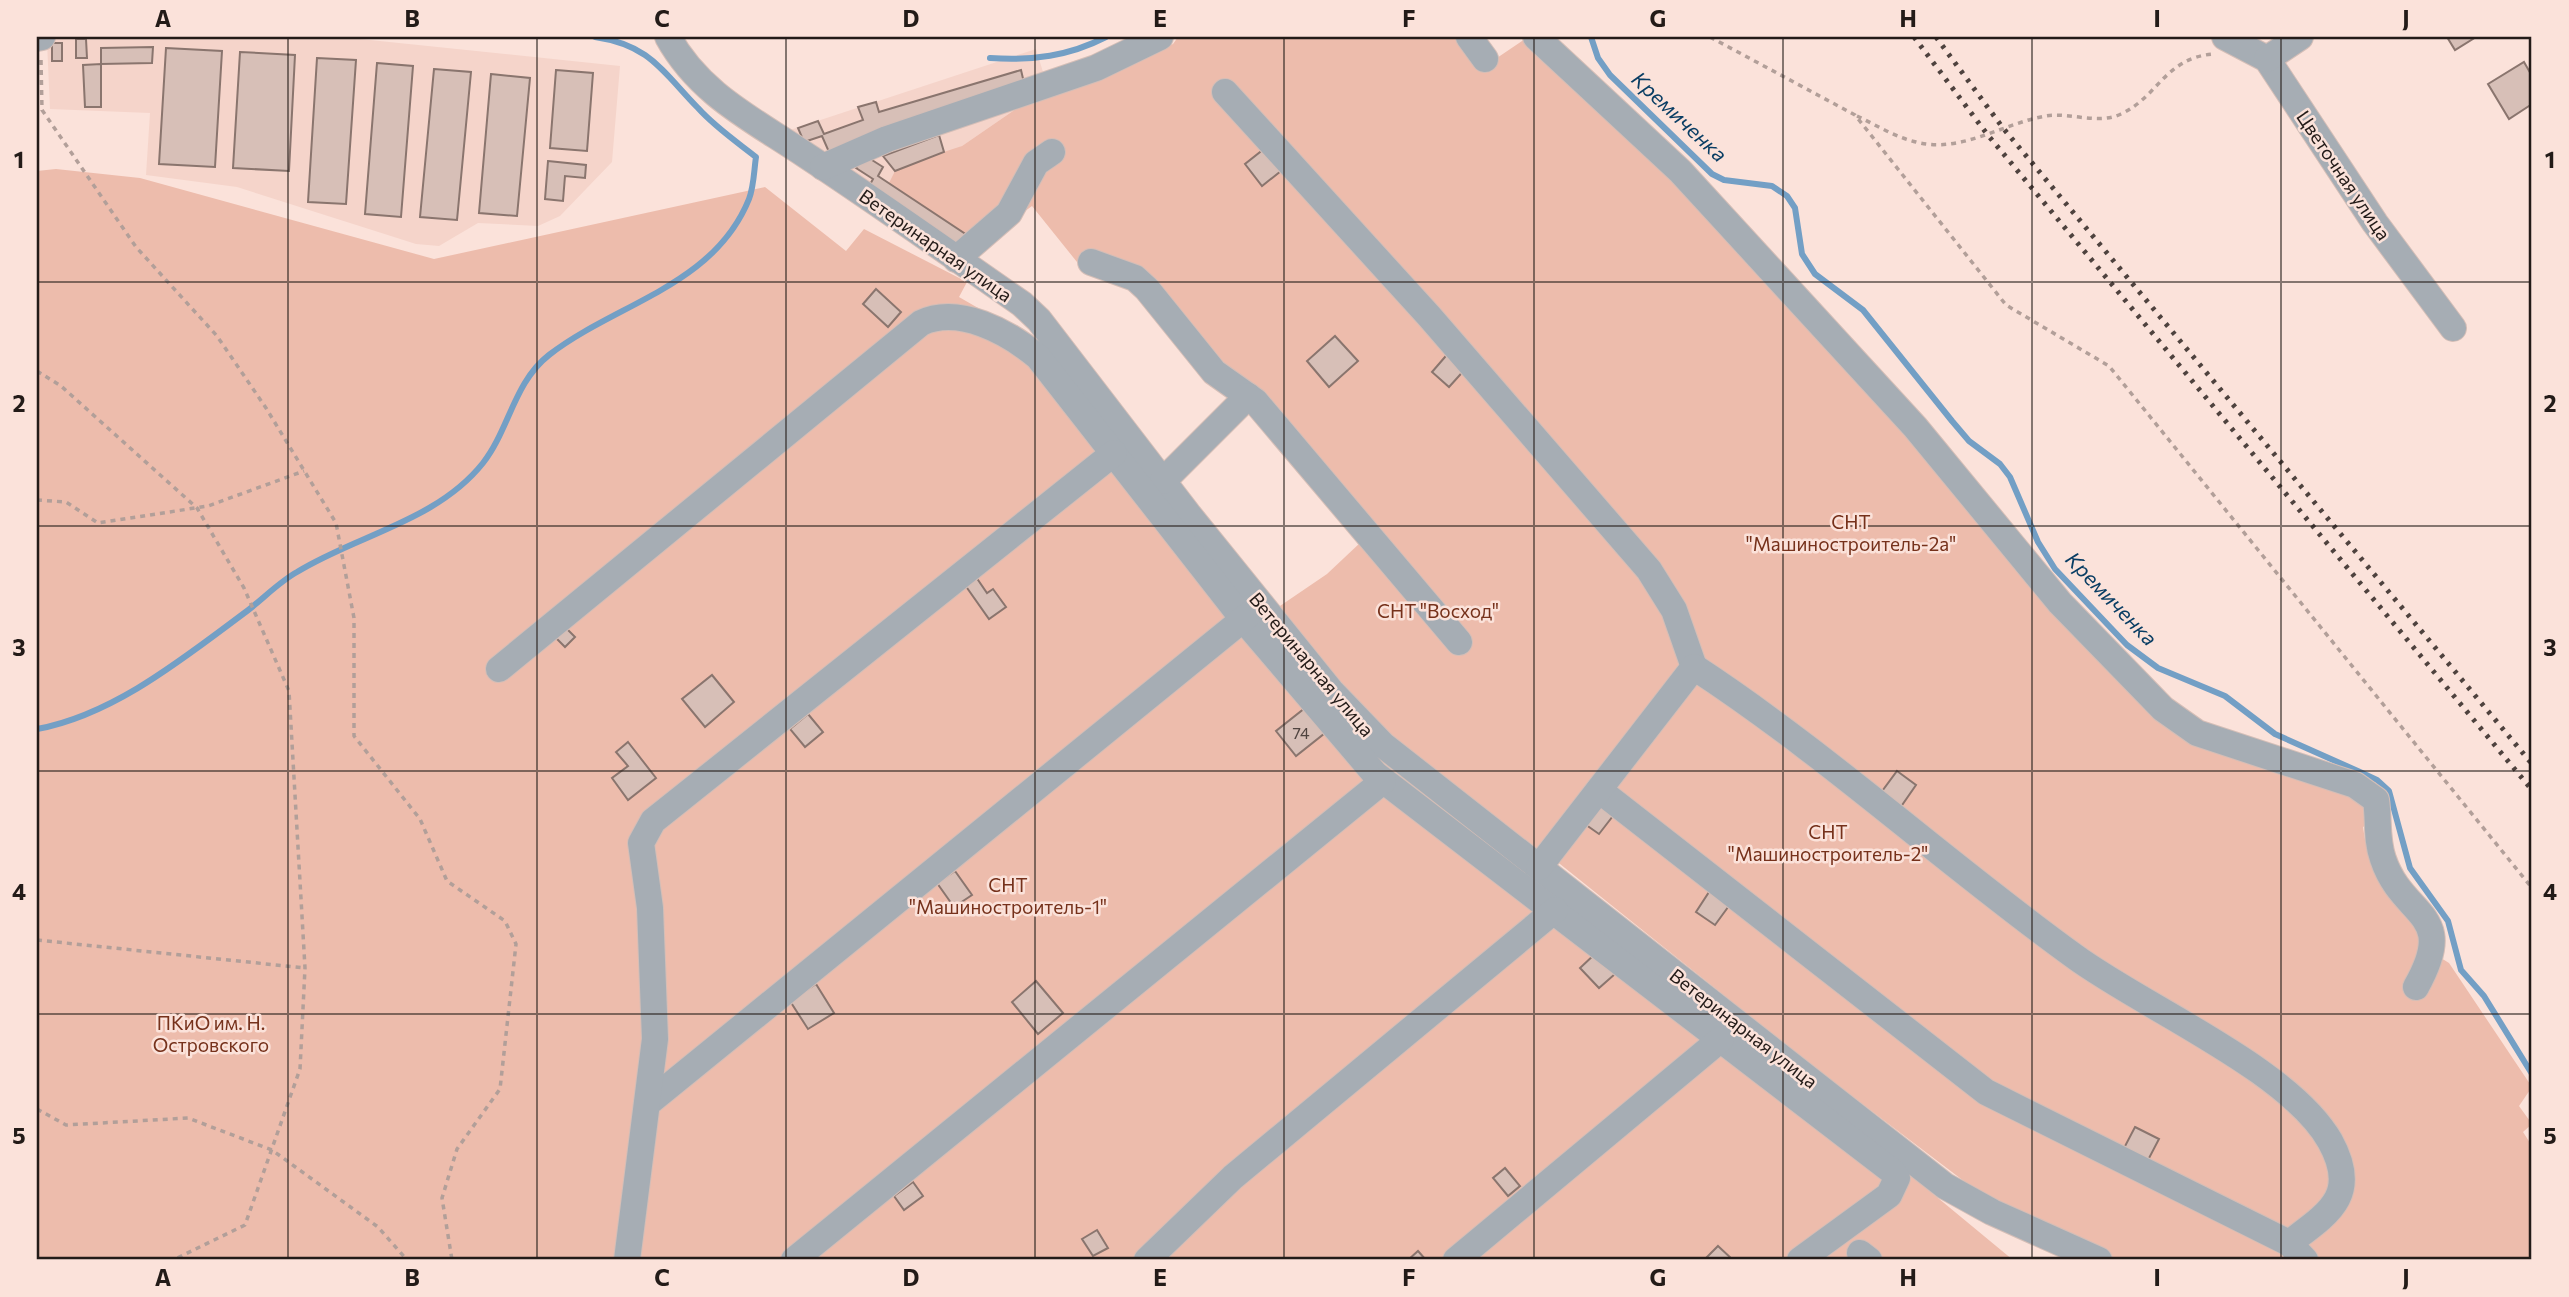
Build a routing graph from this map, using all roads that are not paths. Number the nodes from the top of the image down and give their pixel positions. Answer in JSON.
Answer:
{"nodes":[{"id":1,"x":668,"y":37,"type":"edge"},
{"id":2,"x":1160,"y":37,"type":"edge"},
{"id":3,"x":1469,"y":37,"type":"edge"},
{"id":4,"x":1536,"y":37,"type":"edge"},
{"id":5,"x":2300,"y":37,"type":"edge"},
{"id":6,"x":2219,"y":46,"type":"edge"},
{"id":7,"x":1485,"y":59,"type":"dead end"},
{"id":8,"x":2267,"y":59,"type":"junction"},
{"id":9,"x":1224,"y":92,"type":"dead end"},
{"id":10,"x":1052,"y":152,"type":"dead end"},
{"id":11,"x":823,"y":167,"type":"junction"},
{"id":12,"x":956,"y":259,"type":"junction"},
{"id":13,"x":1091,"y":262,"type":"dead end"},
{"id":14,"x":2453,"y":328,"type":"dead end"},
{"id":15,"x":1248,"y":396,"type":"junction"},
{"id":16,"x":1114,"y":453,"type":"junction"},
{"id":17,"x":1163,"y":481,"type":"junction"},
{"id":18,"x":1252,"y":612,"type":"junction"},
{"id":19,"x":1459,"y":642,"type":"dead end"},
{"id":20,"x":1694,"y":667,"type":"junction"},
{"id":21,"x":499,"y":669,"type":"dead end"},
{"id":22,"x":1383,"y":781,"type":"junction"},
{"id":23,"x":1599,"y":790,"type":"junction"},
{"id":24,"x":1539,"y":867,"type":"junction"},
{"id":25,"x":1555,"y":910,"type":"junction"},
{"id":26,"x":2416,"y":987,"type":"dead end"},
{"id":27,"x":1721,"y":1039,"type":"junction"},
{"id":28,"x":647,"y":1104,"type":"junction"},
{"id":29,"x":2297,"y":1251,"type":"edge"},
{"id":30,"x":628,"y":1260,"type":"edge"},
{"id":31,"x":794,"y":1260,"type":"edge"},
{"id":32,"x":1147,"y":1260,"type":"edge"},
{"id":33,"x":1457,"y":1260,"type":"edge"},
{"id":34,"x":1800,"y":1260,"type":"edge"},
{"id":35,"x":2099,"y":1260,"type":"edge"}],
"edges":[{"from":1,"to":11,"type":"street","name":"Ветеринарная улица"},
{"from":2,"to":11,"type":"street"},
{"from":3,"to":7,"type":"street"},
{"from":4,"to":26,"type":"street"},
{"from":5,"to":8,"type":"street"},
{"from":6,"to":8,"type":"street","name":"Цветочная улица"},
{"from":8,"to":14,"type":"street","name":"Цветочная улица"},
{"from":9,"to":20,"type":"street"},
{"from":10,"to":12,"type":"street"},
{"from":11,"to":12,"type":"street","name":"Ветеринарная улица"},
{"from":12,"to":17,"type":"street","name":"Ветеринарная улица"},
{"from":13,"to":15,"type":"street"},
{"from":15,"to":17,"type":"street"},
{"from":15,"to":19,"type":"street"},
{"from":16,"to":18,"type":"street"},
{"from":16,"to":21,"type":"street"},
{"from":16,"to":28,"type":"street"},
{"from":17,"to":18,"type":"street","name":"Ветеринарная улица"},
{"from":18,"to":22,"type":"street"},
{"from":18,"to":24,"type":"street","name":"Ветеринарная улица"},
{"from":18,"to":28,"type":"street"},
{"from":20,"to":23,"type":"street"},
{"from":20,"to":29,"type":"street"},
{"from":22,"to":25,"type":"street"},
{"from":22,"to":31,"type":"street"},
{"from":23,"to":24,"type":"street"},
{"from":23,"to":29,"type":"street"},
{"from":24,"to":35,"type":"street","name":"Ветеринарная улица"},
{"from":25,"to":27,"type":"street"},
{"from":25,"to":32,"type":"street"},
{"from":27,"to":33,"type":"street"},
{"from":27,"to":34,"type":"street"},
{"from":28,"to":30,"type":"street"}]}
